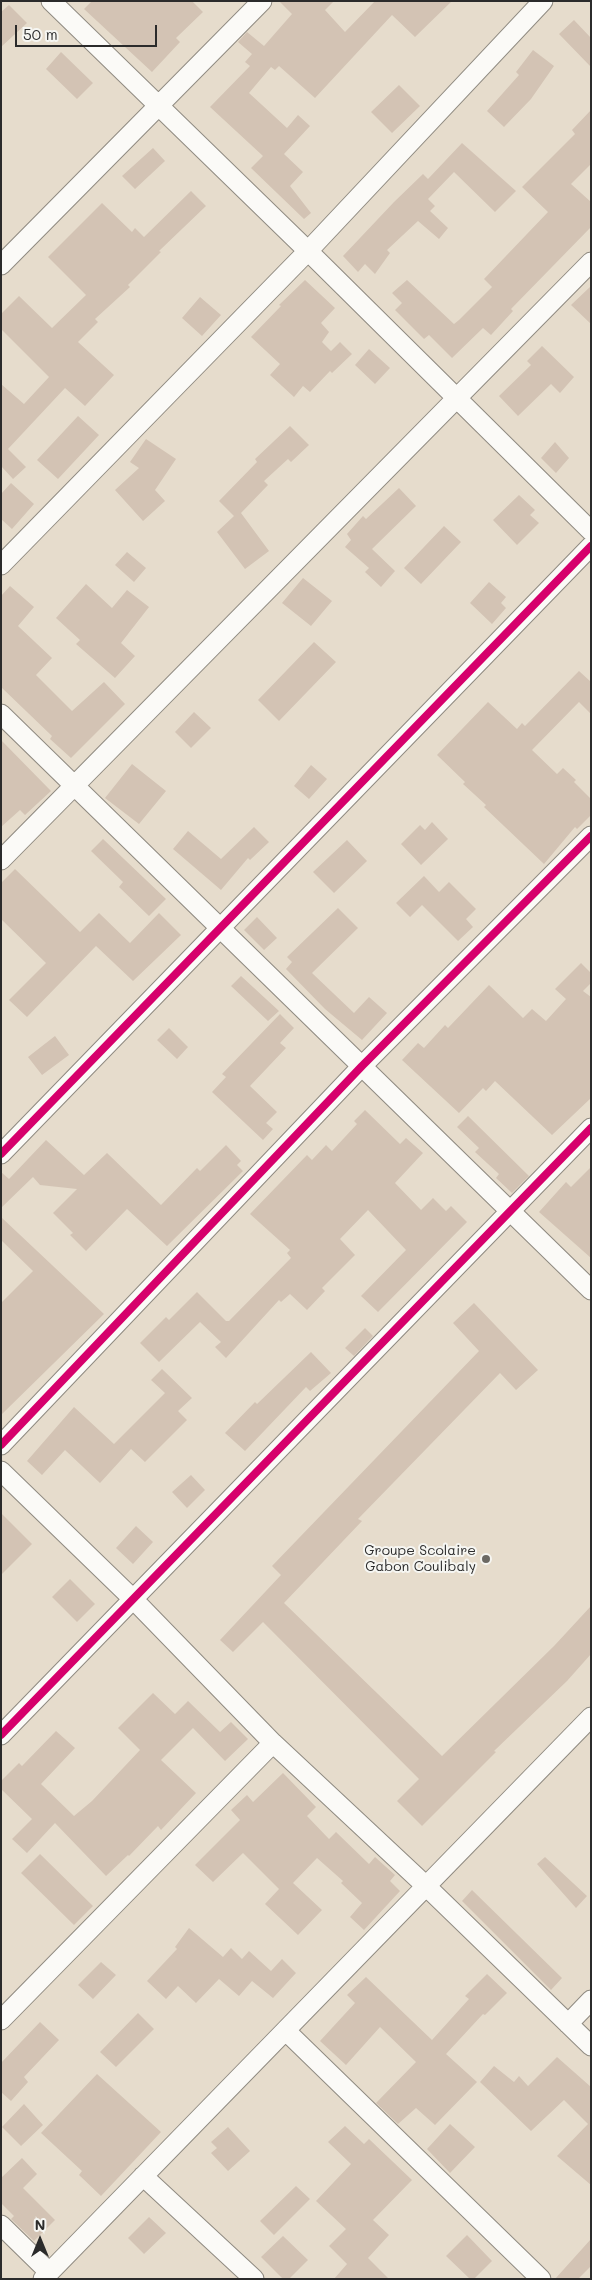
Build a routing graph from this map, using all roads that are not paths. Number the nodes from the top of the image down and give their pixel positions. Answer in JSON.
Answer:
{"nodes":[{"id":1,"x":50,"y":1,"type":"edge"},
{"id":2,"x":262,"y":1,"type":"edge"},
{"id":3,"x":543,"y":1,"type":"edge"},
{"id":4,"x":159,"y":105,"type":"junction"},
{"id":5,"x":308,"y":251,"type":"junction"},
{"id":6,"x":591,"y":262,"type":"edge"},
{"id":7,"x":1,"y":265,"type":"edge"},
{"id":8,"x":455,"y":398,"type":"junction"},
{"id":9,"x":591,"y":531,"type":"edge"},
{"id":10,"x":591,"y":546,"type":"edge"},
{"id":11,"x":1,"y":565,"type":"edge"},
{"id":12,"x":1,"y":714,"type":"edge"},
{"id":13,"x":75,"y":786,"type":"junction"},
{"id":14,"x":591,"y":836,"type":"edge"},
{"id":15,"x":1,"y":860,"type":"edge"},
{"id":16,"x":220,"y":928,"type":"junction"},
{"id":17,"x":362,"y":1066,"type":"junction"},
{"id":18,"x":591,"y":1128,"type":"edge"},
{"id":19,"x":1,"y":1154,"type":"edge"},
{"id":20,"x":510,"y":1211,"type":"junction"},
{"id":21,"x":591,"y":1290,"type":"edge"},
{"id":22,"x":1,"y":1445,"type":"edge"},
{"id":23,"x":1,"y":1471,"type":"edge"},
{"id":24,"x":134,"y":1600,"type":"junction"},
{"id":25,"x":591,"y":1717,"type":"edge"},
{"id":26,"x":1,"y":1735,"type":"edge"},
{"id":27,"x":273,"y":1743,"type":"junction"},
{"id":28,"x":426,"y":1886,"type":"junction"},
{"id":29,"x":591,"y":2000,"type":"edge"},
{"id":30,"x":1,"y":2020,"type":"edge"},
{"id":31,"x":568,"y":2024,"type":"junction"},
{"id":32,"x":286,"y":2031,"type":"junction"},
{"id":33,"x":591,"y":2046,"type":"edge"},
{"id":34,"x":143,"y":2176,"type":"junction"},
{"id":35,"x":1,"y":2225,"type":"edge"},
{"id":36,"x":46,"y":2275,"type":"edge"},
{"id":37,"x":254,"y":2279,"type":"edge"},
{"id":38,"x":541,"y":2279,"type":"edge"}],
"edges":[{"from":1,"to":4,"type":"street"},
{"from":2,"to":4,"type":"street"},
{"from":3,"to":5,"type":"street"},
{"from":4,"to":5,"type":"street"},
{"from":4,"to":7,"type":"street"},
{"from":5,"to":8,"type":"street"},
{"from":5,"to":11,"type":"street"},
{"from":6,"to":8,"type":"street"},
{"from":8,"to":9,"type":"street"},
{"from":8,"to":13,"type":"street"},
{"from":10,"to":16,"type":"street"},
{"from":12,"to":13,"type":"street"},
{"from":13,"to":15,"type":"street"},
{"from":13,"to":16,"type":"street"},
{"from":14,"to":17,"type":"street"},
{"from":16,"to":17,"type":"street"},
{"from":16,"to":19,"type":"street"},
{"from":17,"to":20,"type":"street"},
{"from":17,"to":22,"type":"street"},
{"from":18,"to":20,"type":"street"},
{"from":20,"to":21,"type":"street"},
{"from":20,"to":24,"type":"street"},
{"from":23,"to":24,"type":"street"},
{"from":24,"to":26,"type":"street"},
{"from":24,"to":27,"type":"street"},
{"from":25,"to":28,"type":"street"},
{"from":27,"to":28,"type":"street"},
{"from":27,"to":30,"type":"street"},
{"from":28,"to":31,"type":"street"},
{"from":28,"to":32,"type":"street"},
{"from":29,"to":31,"type":"street"},
{"from":31,"to":33,"type":"street"},
{"from":32,"to":34,"type":"street"},
{"from":32,"to":38,"type":"street"},
{"from":34,"to":36,"type":"street"},
{"from":34,"to":37,"type":"street"},
{"from":35,"to":36,"type":"street"}]}
